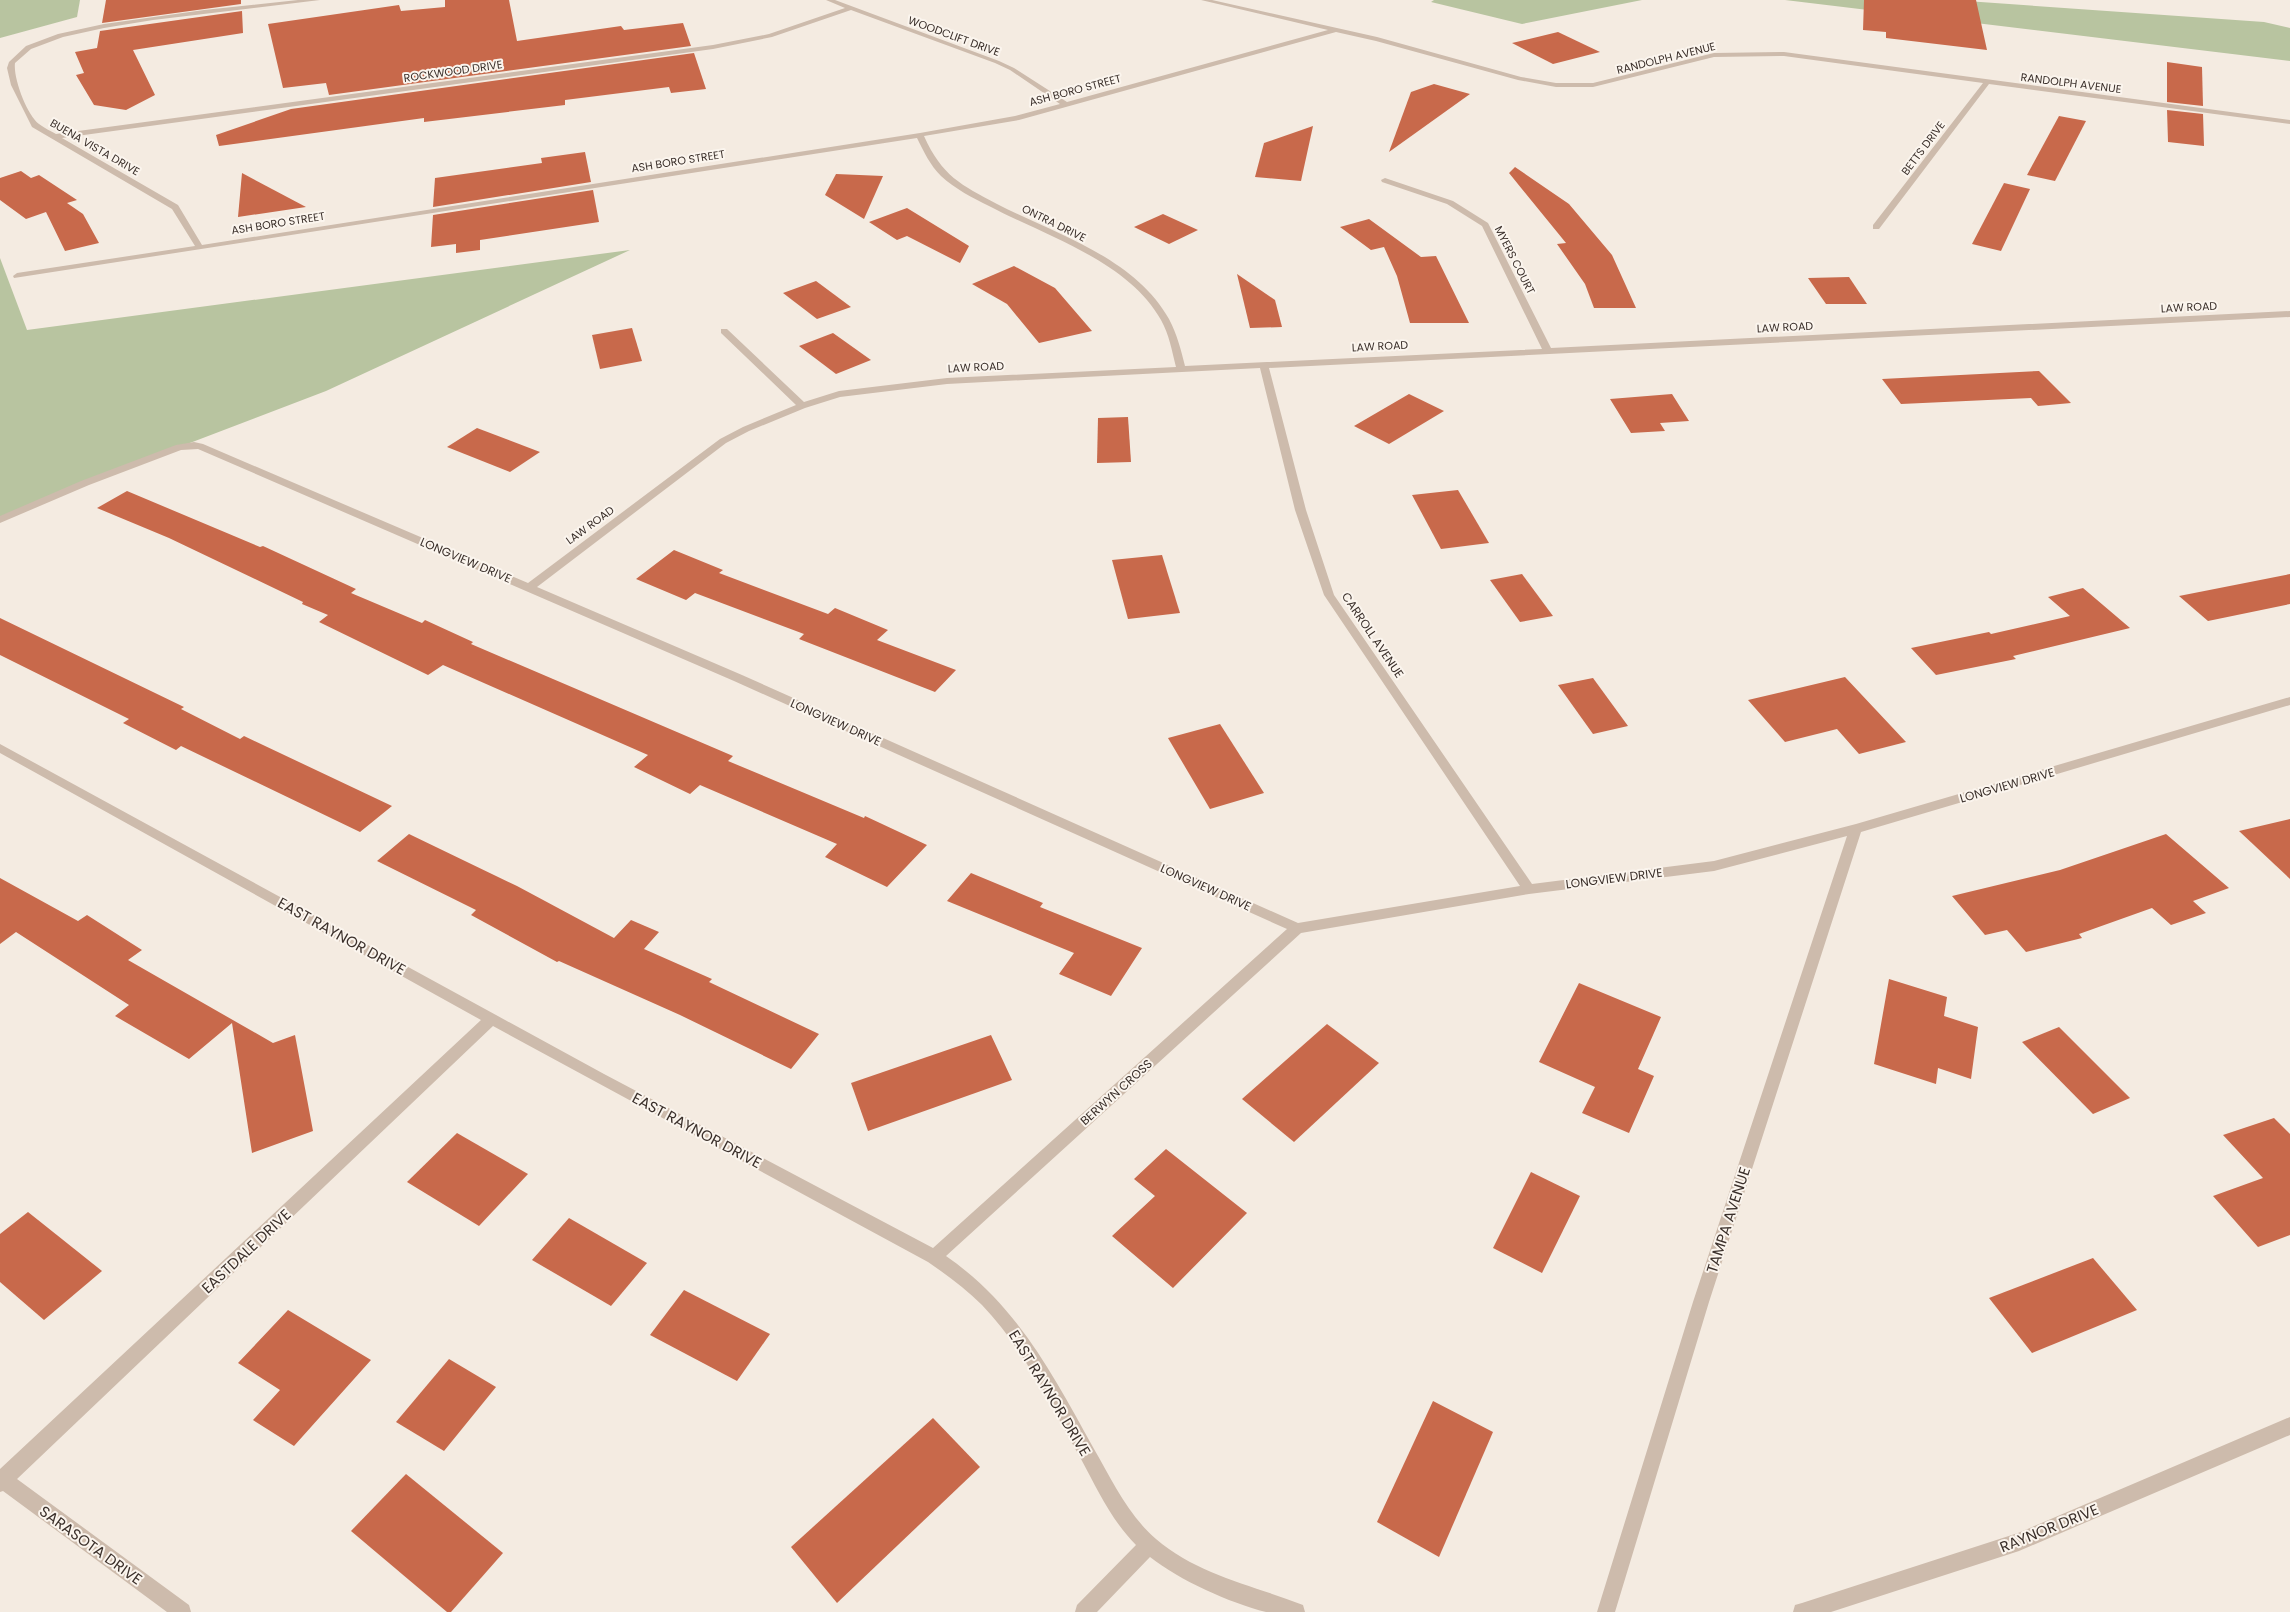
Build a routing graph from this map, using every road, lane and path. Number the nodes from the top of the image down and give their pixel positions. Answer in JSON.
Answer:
{"nodes":[{"id":1,"x":317,"y":0,"type":"edge"},
{"id":2,"x":829,"y":0,"type":"edge"},
{"id":3,"x":1204,"y":0,"type":"edge"},
{"id":4,"x":852,"y":8,"type":"junction"},
{"id":5,"x":1335,"y":30,"type":"junction"},
{"id":6,"x":1987,"y":82,"type":"junction"},
{"id":7,"x":1066,"y":104,"type":"junction"},
{"id":8,"x":2290,"y":122,"type":"edge"},
{"id":9,"x":920,"y":135,"type":"junction"},
{"id":10,"x":53,"y":137,"type":"junction"},
{"id":11,"x":1385,"y":180,"type":"dead end"},
{"id":12,"x":1876,"y":227,"type":"dead end"},
{"id":13,"x":200,"y":247,"type":"junction"},
{"id":14,"x":17,"y":276,"type":"dead end"},
{"id":15,"x":2290,"y":314,"type":"edge"},
{"id":16,"x":724,"y":331,"type":"dead end"},
{"id":17,"x":1547,"y":350,"type":"junction"},
{"id":18,"x":1264,"y":364,"type":"junction"},
{"id":19,"x":1181,"y":369,"type":"junction"},
{"id":20,"x":802,"y":406,"type":"junction"},
{"id":21,"x":0,"y":520,"type":"edge"},
{"id":22,"x":530,"y":588,"type":"junction"},
{"id":23,"x":2290,"y":701,"type":"edge"},
{"id":24,"x":0,"y":748,"type":"edge"},
{"id":25,"x":1856,"y":829,"type":"junction"},
{"id":26,"x":1529,"y":889,"type":"junction"},
{"id":27,"x":1297,"y":928,"type":"junction"},
{"id":28,"x":492,"y":1018,"type":"junction"},
{"id":29,"x":934,"y":1257,"type":"junction"},
{"id":30,"x":2290,"y":1426,"type":"edge"},
{"id":31,"x":1,"y":1480,"type":"edge"},
{"id":32,"x":1149,"y":1545,"type":"junction"},
{"id":33,"x":182,"y":1612,"type":"edge"},
{"id":34,"x":1084,"y":1612,"type":"edge"},
{"id":35,"x":1296,"y":1612,"type":"edge"},
{"id":36,"x":1606,"y":1612,"type":"edge"},
{"id":37,"x":1802,"y":1612,"type":"edge"}],
"edges":[{"from":1,"to":10,"type":"street","name":"BUENA VISTA DRIVE"},
{"from":2,"to":4,"type":"street","name":"WOODCLIFT DRIVE"},
{"from":3,"to":5,"type":"street","name":"RANDOLPH AVENUE"},
{"from":4,"to":7,"type":"street","name":"WOODCLIFT DRIVE"},
{"from":4,"to":10,"type":"street","name":"ROCKWOOD DRIVE"},
{"from":5,"to":6,"type":"street","name":"RANDOLPH AVENUE"},
{"from":5,"to":7,"type":"street","name":"ASH BORO STREET"},
{"from":6,"to":8,"type":"street","name":"RANDOLPH AVENUE"},
{"from":6,"to":12,"type":"street","name":"BETTS DRIVE"},
{"from":7,"to":9,"type":"street","name":"ASH BORO STREET"},
{"from":9,"to":13,"type":"street","name":"ASH BORO STREET"},
{"from":9,"to":19,"type":"street","name":"ONTRA DRIVE"},
{"from":10,"to":13,"type":"street","name":"BUENA VISTA DRIVE"},
{"from":11,"to":17,"type":"street","name":"MYERS COURT"},
{"from":13,"to":14,"type":"street","name":"ASH BORO STREET"},
{"from":15,"to":17,"type":"street","name":"LAW ROAD"},
{"from":16,"to":20,"type":"street"},
{"from":17,"to":18,"type":"street","name":"LAW ROAD"},
{"from":18,"to":19,"type":"street","name":"LAW ROAD"},
{"from":18,"to":26,"type":"street","name":"CARROLL AVENUE"},
{"from":19,"to":20,"type":"street","name":"LAW ROAD"},
{"from":20,"to":22,"type":"street","name":"LAW ROAD"},
{"from":21,"to":22,"type":"street","name":"LONGVIEW DRIVE"},
{"from":22,"to":27,"type":"street","name":"LONGVIEW DRIVE"},
{"from":23,"to":25,"type":"street","name":"LONGVIEW DRIVE"},
{"from":24,"to":28,"type":"street","name":"EAST RAYNOR DRIVE"},
{"from":25,"to":26,"type":"street","name":"LONGVIEW DRIVE"},
{"from":25,"to":36,"type":"street","name":"TAMPA AVENUE"},
{"from":26,"to":27,"type":"street","name":"LONGVIEW DRIVE"},
{"from":27,"to":29,"type":"street","name":"BERWYN CROSS"},
{"from":28,"to":29,"type":"street","name":"EAST RAYNOR DRIVE"},
{"from":28,"to":31,"type":"street","name":"EASTDALE DRIVE"},
{"from":29,"to":32,"type":"street","name":"EAST RAYNOR DRIVE"},
{"from":30,"to":37,"type":"street","name":"RAYNOR DRIVE"},
{"from":31,"to":33,"type":"street","name":"SARASOTA DRIVE"},
{"from":32,"to":34,"type":"street"},
{"from":32,"to":35,"type":"street","name":"EAST RAYNOR DRIVE"}]}
